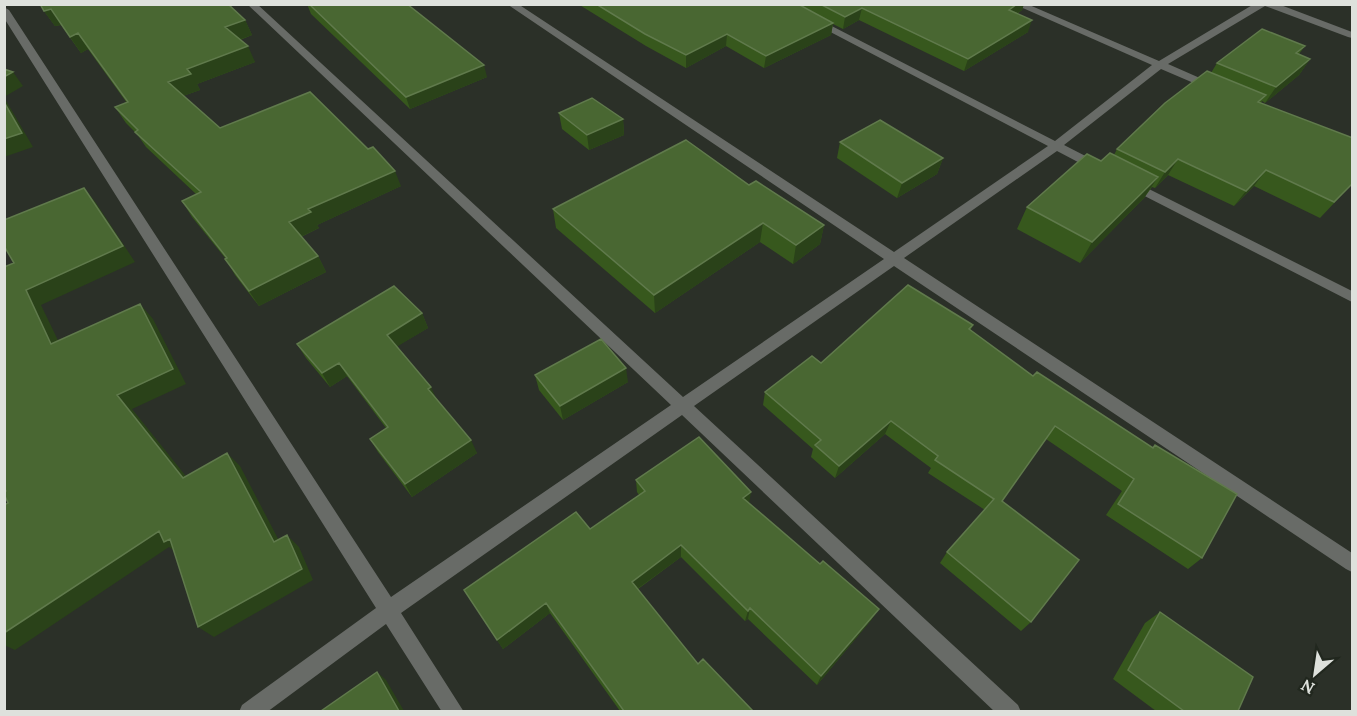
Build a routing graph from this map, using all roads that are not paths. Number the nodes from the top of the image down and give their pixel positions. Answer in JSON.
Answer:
{"nodes":[{"id":1,"x":251,"y":4,"type":"edge"},
{"id":2,"x":512,"y":4,"type":"edge"},
{"id":3,"x":781,"y":4,"type":"edge"},
{"id":4,"x":1018,"y":4,"type":"edge"},
{"id":5,"x":1262,"y":4,"type":"edge"},
{"id":6,"x":1268,"y":4,"type":"edge"},
{"id":7,"x":4,"y":10,"type":"edge"},
{"id":8,"x":1353,"y":35,"type":"edge"},
{"id":9,"x":1159,"y":65,"type":"junction"},
{"id":10,"x":1224,"y":92,"type":"edge"},
{"id":11,"x":1056,"y":146,"type":"junction"},
{"id":12,"x":892,"y":260,"type":"junction"},
{"id":13,"x":1353,"y":297,"type":"edge"},
{"id":14,"x":682,"y":406,"type":"junction"},
{"id":15,"x":1353,"y":563,"type":"edge"},
{"id":16,"x":389,"y":610,"type":"junction"},
{"id":17,"x":249,"y":711,"type":"edge"},
{"id":18,"x":454,"y":711,"type":"edge"},
{"id":19,"x":1011,"y":711,"type":"edge"}],
"edges":[{"from":1,"to":14,"type":"street"},
{"from":2,"to":12,"type":"street"},
{"from":3,"to":11,"type":"street"},
{"from":4,"to":9,"type":"street"},
{"from":5,"to":9,"type":"street"},
{"from":6,"to":8,"type":"street"},
{"from":7,"to":16,"type":"street"},
{"from":9,"to":10,"type":"street"},
{"from":9,"to":11,"type":"street"},
{"from":11,"to":12,"type":"street"},
{"from":11,"to":13,"type":"street"},
{"from":12,"to":14,"type":"street"},
{"from":12,"to":15,"type":"street"},
{"from":14,"to":16,"type":"street"},
{"from":14,"to":19,"type":"street"},
{"from":16,"to":17,"type":"street"},
{"from":16,"to":18,"type":"street"}]}
